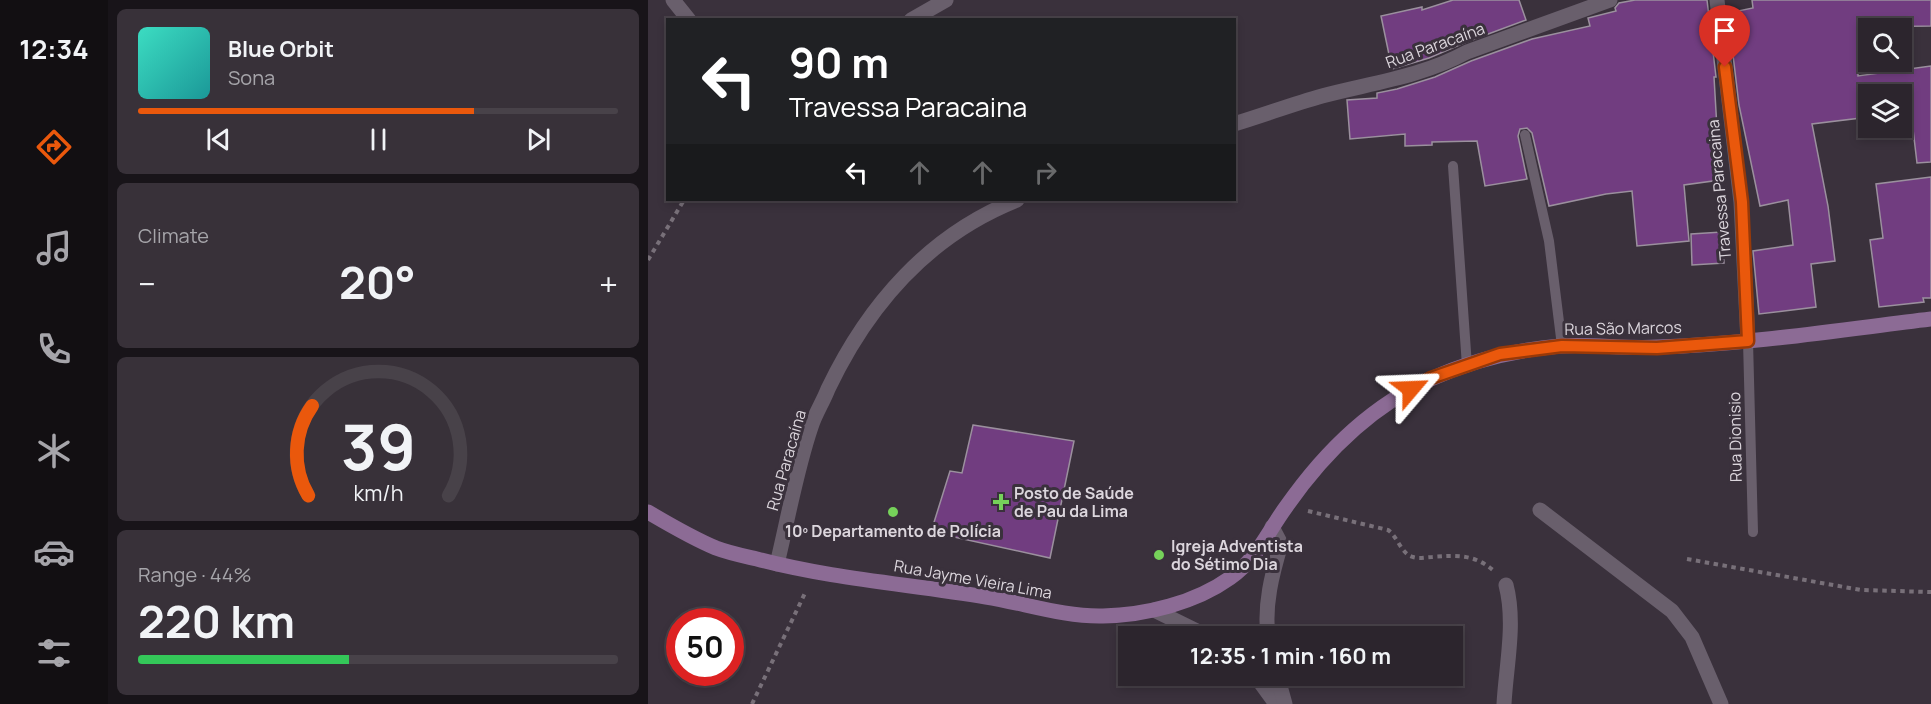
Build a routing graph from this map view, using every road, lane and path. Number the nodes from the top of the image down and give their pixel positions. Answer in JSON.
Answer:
{"nodes":[{"id":1,"x":674,"y":0,"type":"edge"},
{"id":2,"x":946,"y":0,"type":"edge"},
{"id":3,"x":1610,"y":0,"type":"edge"},
{"id":4,"x":1717,"y":0,"type":"edge"},
{"id":5,"x":688,"y":18,"type":"edge"},
{"id":6,"x":914,"y":18,"type":"edge"},
{"id":7,"x":1236,"y":123,"type":"edge"},
{"id":8,"x":1525,"y":135,"type":"dead end"},
{"id":9,"x":1453,"y":166,"type":"dead end"},
{"id":10,"x":683,"y":201,"type":"edge"},
{"id":11,"x":1015,"y":201,"type":"edge"},
{"id":12,"x":648,"y":260,"type":"edge"},
{"id":13,"x":1931,"y":319,"type":"edge"},
{"id":14,"x":1748,"y":341,"type":"junction"},
{"id":15,"x":1562,"y":346,"type":"junction"},
{"id":16,"x":1467,"y":366,"type":"junction"},
{"id":17,"x":1286,"y":506,"type":"junction"},
{"id":18,"x":1540,"y":510,"type":"dead end"},
{"id":19,"x":648,"y":512,"type":"edge"},
{"id":20,"x":1272,"y":527,"type":"junction"},
{"id":21,"x":1753,"y":532,"type":"dead end"},
{"id":22,"x":1687,"y":559,"type":"dead end"},
{"id":23,"x":777,"y":564,"type":"junction"},
{"id":24,"x":814,"y":573,"type":"junction"},
{"id":25,"x":1506,"y":585,"type":"joint"},
{"id":26,"x":1931,"y":591,"type":"edge"},
{"id":27,"x":1154,"y":610,"type":"junction"},
{"id":28,"x":1187,"y":626,"type":"edge"},
{"id":29,"x":1266,"y":626,"type":"edge"},
{"id":30,"x":1263,"y":686,"type":"edge"},
{"id":31,"x":1280,"y":686,"type":"edge"},
{"id":32,"x":752,"y":704,"type":"edge"},
{"id":33,"x":1276,"y":704,"type":"edge"},
{"id":34,"x":1285,"y":704,"type":"edge"},
{"id":35,"x":1504,"y":704,"type":"edge"},
{"id":36,"x":1721,"y":704,"type":"edge"}],
"edges":[{"from":1,"to":5,"type":"street"},
{"from":2,"to":6,"type":"street"},
{"from":3,"to":7,"type":"street","name":"Rua Paracaína"},
{"from":4,"to":14,"type":"street","name":"Travessa Paracaina"},
{"from":8,"to":15,"type":"lane"},
{"from":9,"to":16,"type":"lane"},
{"from":10,"to":12,"type":"path"},
{"from":11,"to":23,"type":"street","name":"Rua Paracaína"},
{"from":13,"to":14,"type":"main road","name":"Rua São Marcos"},
{"from":14,"to":15,"type":"main road","name":"Rua São Marcos"},
{"from":14,"to":21,"type":"lane","name":"Rua Dionisio"},
{"from":15,"to":16,"type":"main road","name":"Rua São Marcos"},
{"from":16,"to":17,"type":"main road","name":"Rua São Marcos"},
{"from":17,"to":20,"type":"main road","name":"Rua São Marcos"},
{"from":17,"to":25,"type":"path"},
{"from":18,"to":36,"type":"street"},
{"from":19,"to":23,"type":"main road","name":"Rua Jayme Vieira Lima"},
{"from":20,"to":27,"type":"main road","name":"Rua Jayme Vieira Lima"},
{"from":20,"to":29,"type":"street"},
{"from":22,"to":26,"type":"path"},
{"from":23,"to":24,"type":"main road","name":"Rua Jayme Vieira Lima"},
{"from":24,"to":27,"type":"main road","name":"Rua Jayme Vieira Lima"},
{"from":24,"to":32,"type":"path"},
{"from":25,"to":35,"type":"street"},
{"from":27,"to":28,"type":"street"},
{"from":30,"to":33,"type":"street"},
{"from":31,"to":34,"type":"street"}]}
